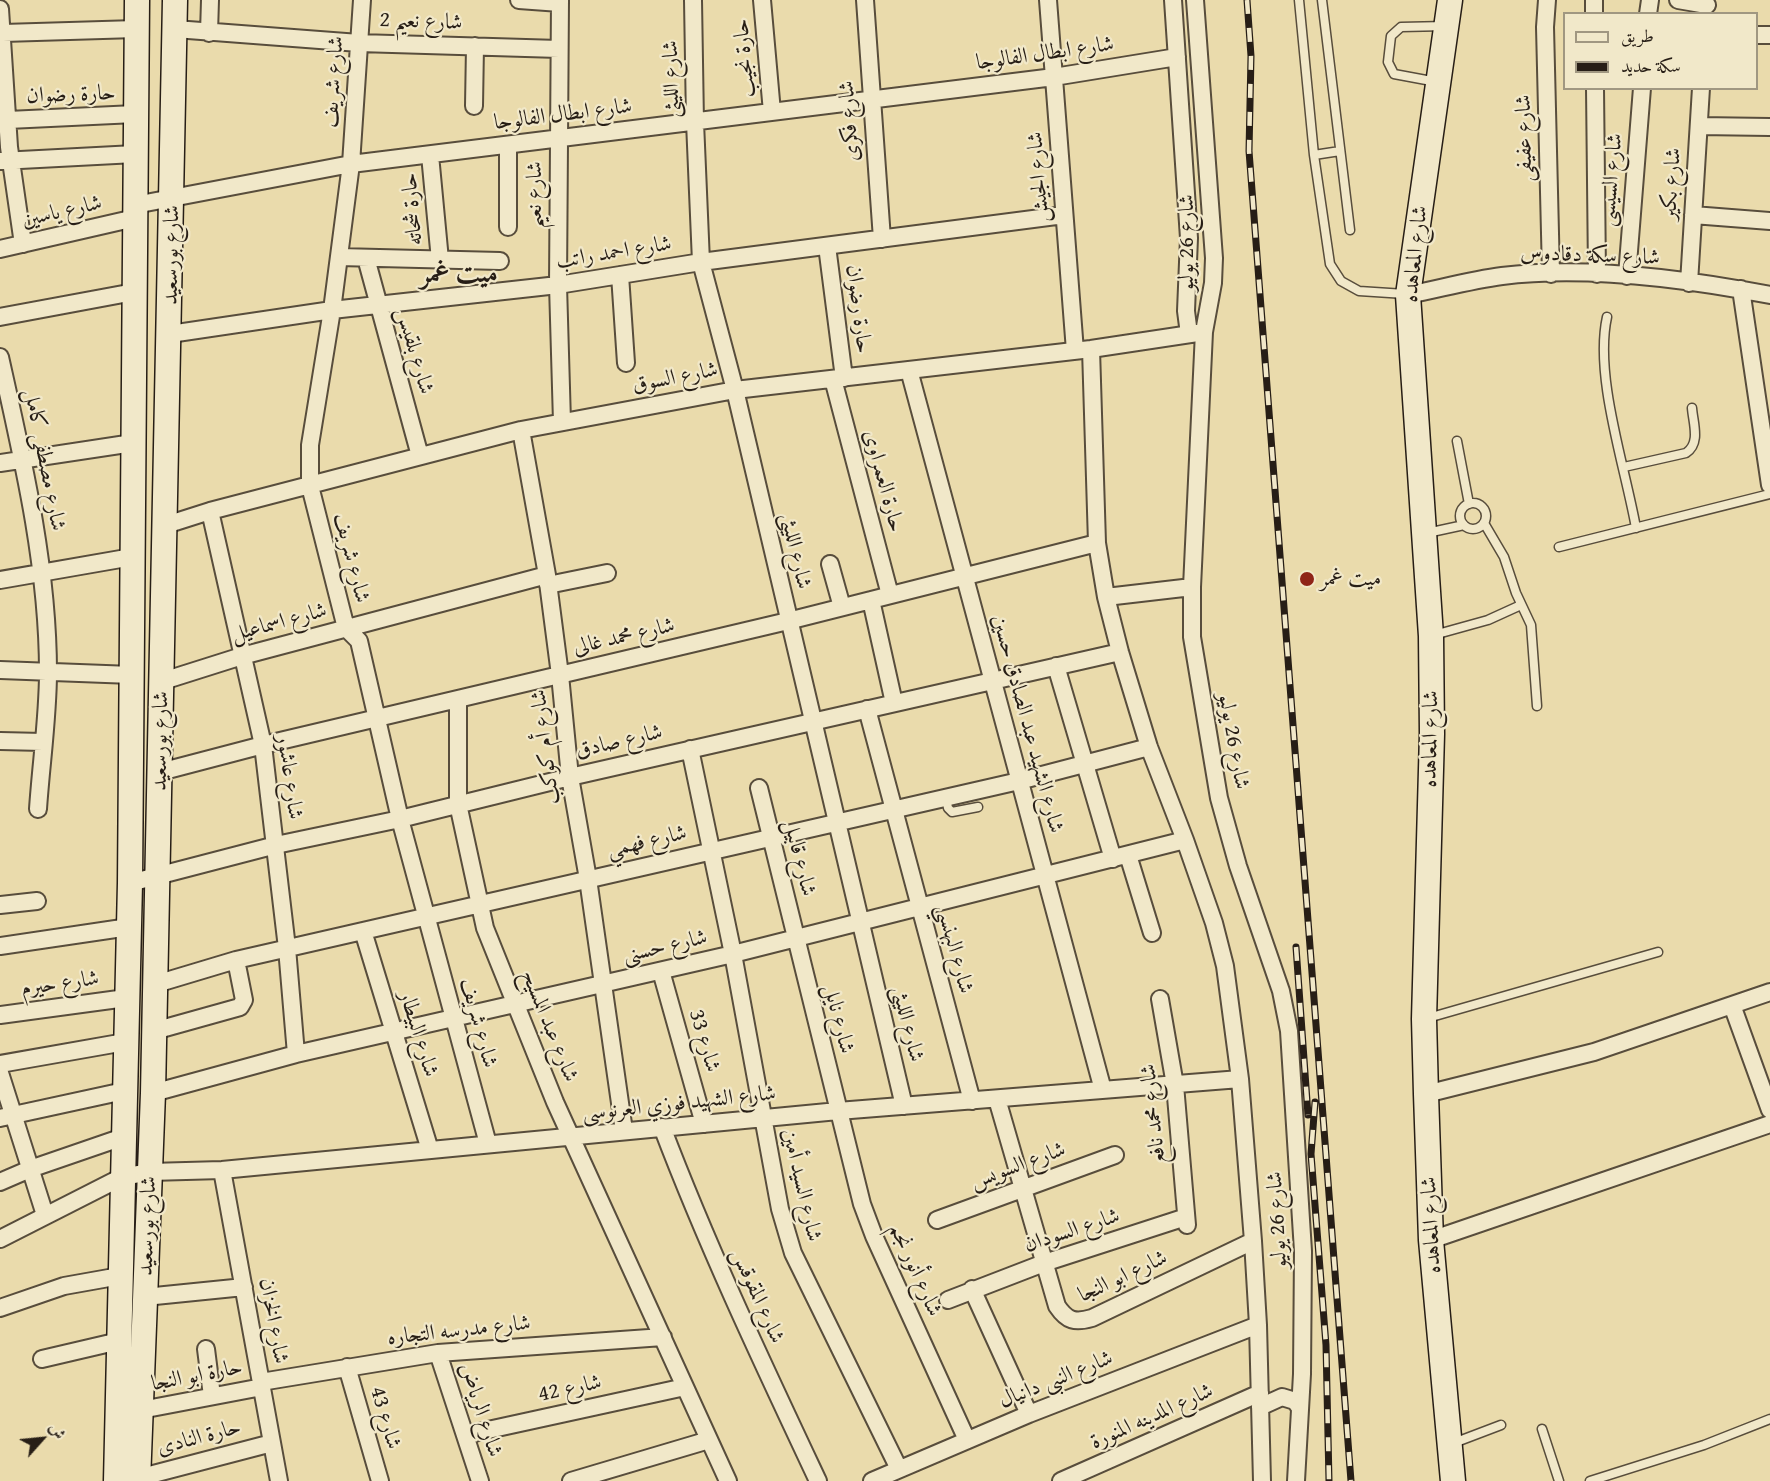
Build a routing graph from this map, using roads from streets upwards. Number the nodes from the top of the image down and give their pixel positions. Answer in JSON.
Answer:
{"nodes":[{"id":1,"x":137,"y":0,"type":"edge"},
{"id":2,"x":175,"y":0,"type":"edge"},
{"id":3,"x":210,"y":0,"type":"edge"},
{"id":4,"x":362,"y":0,"type":"edge"},
{"id":5,"x":519,"y":0,"type":"edge"},
{"id":6,"x":693,"y":0,"type":"edge"},
{"id":7,"x":762,"y":0,"type":"edge"},
{"id":8,"x":865,"y":0,"type":"edge"},
{"id":9,"x":1048,"y":0,"type":"edge"},
{"id":10,"x":1173,"y":0,"type":"edge"},
{"id":11,"x":1195,"y":0,"type":"edge"},
{"id":12,"x":1450,"y":0,"type":"edge"},
{"id":13,"x":1547,"y":0,"type":"edge"},
{"id":14,"x":1678,"y":0,"type":"edge"},
{"id":15,"x":560,"y":1,"type":"edge"},
{"id":16,"x":1707,"y":6,"type":"edge"},
{"id":17,"x":0,"y":9,"type":"edge"},
{"id":18,"x":136,"y":29,"type":"junction"},
{"id":19,"x":175,"y":29,"type":"junction"},
{"id":20,"x":3,"y":33,"type":"junction"},
{"id":21,"x":209,"y":33,"type":"junction"},
{"id":22,"x":359,"y":43,"type":"junction"},
{"id":23,"x":475,"y":46,"type":"junction"},
{"id":24,"x":559,"y":49,"type":"junction"},
{"id":25,"x":1177,"y":57,"type":"junction"},
{"id":26,"x":3,"y":75,"type":"edge"},
{"id":27,"x":1054,"y":77,"type":"junction"},
{"id":28,"x":1595,"y":90,"type":"edge"},
{"id":29,"x":1642,"y":90,"type":"edge"},
{"id":30,"x":1701,"y":90,"type":"edge"},
{"id":31,"x":870,"y":100,"type":"junction"},
{"id":32,"x":474,"y":106,"type":"dead end"},
{"id":33,"x":772,"y":112,"type":"junction"},
{"id":34,"x":135,"y":114,"type":"junction"},
{"id":35,"x":8,"y":120,"type":"junction"},
{"id":36,"x":695,"y":122,"type":"junction"},
{"id":37,"x":1699,"y":126,"type":"junction"},
{"id":38,"x":1770,"y":126,"type":"edge"},
{"id":39,"x":557,"y":139,"type":"junction"},
{"id":40,"x":508,"y":145,"type":"junction"},
{"id":41,"x":135,"y":154,"type":"junction"},
{"id":42,"x":430,"y":154,"type":"junction"},
{"id":43,"x":6,"y":161,"type":"edge"},
{"id":44,"x":351,"y":164,"type":"junction"},
{"id":45,"x":173,"y":198,"type":"junction"},
{"id":46,"x":135,"y":212,"type":"junction"},
{"id":47,"x":1064,"y":215,"type":"junction"},
{"id":48,"x":1693,"y":215,"type":"junction"},
{"id":49,"x":1770,"y":222,"type":"edge"},
{"id":50,"x":508,"y":227,"type":"dead end"},
{"id":51,"x":882,"y":239,"type":"junction"},
{"id":52,"x":23,"y":244,"type":"junction"},
{"id":53,"x":827,"y":246,"type":"junction"},
{"id":54,"x":0,"y":249,"type":"edge"},
{"id":55,"x":339,"y":257,"type":"junction"},
{"id":56,"x":366,"y":258,"type":"junction"},
{"id":57,"x":440,"y":260,"type":"junction"},
{"id":58,"x":500,"y":261,"type":"dead end"},
{"id":59,"x":701,"y":262,"type":"junction"},
{"id":60,"x":1551,"y":274,"type":"junction"},
{"id":61,"x":1597,"y":274,"type":"junction"},
{"id":62,"x":620,"y":275,"type":"junction"},
{"id":63,"x":1627,"y":276,"type":"junction"},
{"id":64,"x":1689,"y":283,"type":"junction"},
{"id":65,"x":558,"y":285,"type":"junction"},
{"id":66,"x":1740,"y":289,"type":"junction"},
{"id":67,"x":134,"y":292,"type":"junction"},
{"id":68,"x":1408,"y":295,"type":"junction"},
{"id":69,"x":1770,"y":295,"type":"edge"},
{"id":70,"x":378,"y":305,"type":"junction"},
{"id":71,"x":332,"y":310,"type":"junction"},
{"id":72,"x":0,"y":317,"type":"edge"},
{"id":73,"x":1197,"y":333,"type":"junction"},
{"id":74,"x":170,"y":334,"type":"junction"},
{"id":75,"x":1083,"y":350,"type":"junction"},
{"id":76,"x":0,"y":357,"type":"edge"},
{"id":77,"x":626,"y":363,"type":"dead end"},
{"id":78,"x":909,"y":370,"type":"junction"},
{"id":79,"x":838,"y":378,"type":"junction"},
{"id":80,"x":735,"y":390,"type":"junction"},
{"id":81,"x":562,"y":422,"type":"junction"},
{"id":82,"x":521,"y":430,"type":"junction"},
{"id":83,"x":133,"y":443,"type":"junction"},
{"id":84,"x":420,"y":456,"type":"junction"},
{"id":85,"x":23,"y":459,"type":"junction"},
{"id":86,"x":0,"y":463,"type":"edge"},
{"id":87,"x":1770,"y":485,"type":"edge"},
{"id":88,"x":310,"y":486,"type":"junction"},
{"id":89,"x":210,"y":511,"type":"junction"},
{"id":90,"x":166,"y":525,"type":"junction"},
{"id":91,"x":1097,"y":543,"type":"junction"},
{"id":92,"x":132,"y":557,"type":"junction"},
{"id":93,"x":830,"y":564,"type":"dead end"},
{"id":94,"x":42,"y":572,"type":"junction"},
{"id":95,"x":606,"y":573,"type":"dead end"},
{"id":96,"x":964,"y":576,"type":"junction"},
{"id":97,"x":0,"y":580,"type":"edge"},
{"id":98,"x":547,"y":580,"type":"junction"},
{"id":99,"x":1192,"y":586,"type":"junction"},
{"id":100,"x":890,"y":595,"type":"junction"},
{"id":101,"x":1106,"y":597,"type":"junction"},
{"id":102,"x":871,"y":600,"type":"junction"},
{"id":103,"x":842,"y":607,"type":"junction"},
{"id":104,"x":788,"y":621,"type":"junction"},
{"id":105,"x":346,"y":628,"type":"junction"},
{"id":106,"x":1120,"y":652,"type":"junction"},
{"id":107,"x":242,"y":656,"type":"junction"},
{"id":108,"x":1056,"y":666,"type":"junction"},
{"id":109,"x":0,"y":670,"type":"edge"},
{"id":110,"x":48,"y":672,"type":"junction"},
{"id":111,"x":132,"y":675,"type":"junction"},
{"id":112,"x":560,"y":675,"type":"junction"},
{"id":113,"x":162,"y":681,"type":"junction"},
{"id":114,"x":991,"y":681,"type":"junction"},
{"id":115,"x":458,"y":700,"type":"junction"},
{"id":116,"x":894,"y":703,"type":"junction"},
{"id":117,"x":867,"y":710,"type":"junction"},
{"id":118,"x":377,"y":719,"type":"junction"},
{"id":119,"x":812,"y":722,"type":"junction"},
{"id":120,"x":0,"y":741,"type":"edge"},
{"id":121,"x":43,"y":742,"type":"junction"},
{"id":122,"x":264,"y":745,"type":"junction"},
{"id":123,"x":1149,"y":747,"type":"junction"},
{"id":124,"x":690,"y":750,"type":"junction"},
{"id":125,"x":1084,"y":765,"type":"junction"},
{"id":126,"x":160,"y":772,"type":"junction"},
{"id":127,"x":570,"y":777,"type":"junction"},
{"id":128,"x":1019,"y":782,"type":"junction"},
{"id":129,"x":759,"y":788,"type":"dead end"},
{"id":130,"x":458,"y":804,"type":"junction"},
{"id":131,"x":38,"y":809,"type":"dead end"},
{"id":132,"x":892,"y":810,"type":"junction"},
{"id":133,"x":400,"y":819,"type":"junction"},
{"id":134,"x":835,"y":822,"type":"junction"},
{"id":135,"x":771,"y":837,"type":"junction"},
{"id":136,"x":1185,"y":840,"type":"junction"},
{"id":137,"x":276,"y":845,"type":"junction"},
{"id":138,"x":711,"y":850,"type":"junction"},
{"id":139,"x":1121,"y":857,"type":"junction"},
{"id":140,"x":1046,"y":877,"type":"junction"},
{"id":141,"x":158,"y":878,"type":"junction"},
{"id":142,"x":588,"y":879,"type":"junction"},
{"id":143,"x":130,"y":883,"type":"junction"},
{"id":144,"x":37,"y":901,"type":"dead end"},
{"id":145,"x":480,"y":904,"type":"junction"},
{"id":146,"x":0,"y":905,"type":"edge"},
{"id":147,"x":919,"y":908,"type":"junction"},
{"id":148,"x":425,"y":917,"type":"junction"},
{"id":149,"x":859,"y":922,"type":"junction"},
{"id":150,"x":129,"y":927,"type":"junction"},
{"id":151,"x":363,"y":931,"type":"junction"},
{"id":152,"x":1152,"y":933,"type":"dead end"},
{"id":153,"x":795,"y":939,"type":"junction"},
{"id":154,"x":0,"y":946,"type":"edge"},
{"id":155,"x":287,"y":948,"type":"junction"},
{"id":156,"x":733,"y":954,"type":"junction"},
{"id":157,"x":236,"y":960,"type":"junction"},
{"id":158,"x":661,"y":971,"type":"junction"},
{"id":159,"x":156,"y":984,"type":"junction"},
{"id":160,"x":602,"y":984,"type":"junction"},
{"id":161,"x":1770,"y":992,"type":"edge"},
{"id":162,"x":126,"y":998,"type":"junction"},
{"id":163,"x":1160,"y":999,"type":"dead end"},
{"id":164,"x":517,"y":1005,"type":"junction"},
{"id":165,"x":1731,"y":1005,"type":"junction"},
{"id":166,"x":0,"y":1015,"type":"edge"},
{"id":167,"x":453,"y":1018,"type":"junction"},
{"id":168,"x":154,"y":1031,"type":"junction"},
{"id":169,"x":394,"y":1032,"type":"junction"},
{"id":170,"x":125,"y":1042,"type":"junction"},
{"id":171,"x":296,"y":1054,"type":"junction"},
{"id":172,"x":0,"y":1064,"type":"edge"},
{"id":173,"x":0,"y":1073,"type":"edge"},
{"id":174,"x":1240,"y":1079,"type":"junction"},
{"id":175,"x":1175,"y":1085,"type":"junction"},
{"id":176,"x":1103,"y":1090,"type":"junction"},
{"id":177,"x":124,"y":1091,"type":"junction"},
{"id":178,"x":153,"y":1093,"type":"junction"},
{"id":179,"x":1426,"y":1094,"type":"junction"},
{"id":180,"x":997,"y":1099,"type":"junction"},
{"id":181,"x":972,"y":1101,"type":"junction"},
{"id":182,"x":904,"y":1106,"type":"junction"},
{"id":183,"x":1770,"y":1110,"type":"edge"},
{"id":184,"x":838,"y":1111,"type":"junction"},
{"id":185,"x":6,"y":1116,"type":"edge"},
{"id":186,"x":763,"y":1119,"type":"junction"},
{"id":187,"x":704,"y":1124,"type":"junction"},
{"id":188,"x":1770,"y":1124,"type":"edge"},
{"id":189,"x":662,"y":1127,"type":"junction"},
{"id":190,"x":624,"y":1131,"type":"junction"},
{"id":191,"x":123,"y":1137,"type":"junction"},
{"id":192,"x":572,"y":1138,"type":"junction"},
{"id":193,"x":488,"y":1144,"type":"junction"},
{"id":194,"x":430,"y":1150,"type":"junction"},
{"id":195,"x":1115,"y":1155,"type":"dead end"},
{"id":196,"x":30,"y":1169,"type":"junction"},
{"id":197,"x":222,"y":1170,"type":"junction"},
{"id":198,"x":150,"y":1172,"type":"junction"},
{"id":199,"x":122,"y":1177,"type":"junction"},
{"id":200,"x":0,"y":1182,"type":"edge"},
{"id":201,"x":1023,"y":1188,"type":"junction"},
{"id":202,"x":45,"y":1215,"type":"junction"},
{"id":203,"x":937,"y":1220,"type":"dead end"},
{"id":204,"x":1187,"y":1221,"type":"joint"},
{"id":205,"x":0,"y":1239,"type":"edge"},
{"id":206,"x":1431,"y":1240,"type":"junction"},
{"id":207,"x":1253,"y":1241,"type":"junction"},
{"id":208,"x":1044,"y":1263,"type":"junction"},
{"id":209,"x":120,"y":1276,"type":"junction"},
{"id":210,"x":243,"y":1287,"type":"junction"},
{"id":211,"x":972,"y":1289,"type":"junction"},
{"id":212,"x":145,"y":1297,"type":"junction"},
{"id":213,"x":948,"y":1300,"type":"dead end"},
{"id":214,"x":0,"y":1308,"type":"edge"},
{"id":215,"x":1258,"y":1325,"type":"junction"},
{"id":216,"x":663,"y":1337,"type":"junction"},
{"id":217,"x":119,"y":1341,"type":"junction"},
{"id":218,"x":206,"y":1349,"type":"dead end"},
{"id":219,"x":438,"y":1353,"type":"junction"},
{"id":220,"x":42,"y":1359,"type":"dead end"},
{"id":221,"x":347,"y":1367,"type":"junction"},
{"id":222,"x":261,"y":1384,"type":"junction"},
{"id":223,"x":685,"y":1387,"type":"junction"},
{"id":224,"x":212,"y":1396,"type":"junction"},
{"id":225,"x":1260,"y":1400,"type":"junction"},
{"id":226,"x":1300,"y":1408,"type":"junction"},
{"id":227,"x":141,"y":1410,"type":"junction"},
{"id":228,"x":1029,"y":1414,"type":"junction"},
{"id":229,"x":465,"y":1435,"type":"junction"},
{"id":230,"x":709,"y":1440,"type":"junction"},
{"id":231,"x":967,"y":1440,"type":"junction"},
{"id":232,"x":272,"y":1443,"type":"junction"},
{"id":233,"x":899,"y":1469,"type":"junction"},
{"id":234,"x":598,"y":1476,"type":"edge"},
{"id":235,"x":131,"y":1480,"type":"edge"},
{"id":236,"x":279,"y":1481,"type":"edge"},
{"id":237,"x":380,"y":1481,"type":"edge"},
{"id":238,"x":480,"y":1481,"type":"edge"},
{"id":239,"x":571,"y":1481,"type":"edge"},
{"id":240,"x":728,"y":1481,"type":"edge"},
{"id":241,"x":818,"y":1481,"type":"edge"},
{"id":242,"x":872,"y":1481,"type":"edge"},
{"id":243,"x":1062,"y":1481,"type":"edge"},
{"id":244,"x":1262,"y":1481,"type":"edge"},
{"id":245,"x":1296,"y":1481,"type":"edge"},
{"id":246,"x":1453,"y":1481,"type":"edge"}],
"edges":[{"from":1,"to":18,"type":"street","name":"شارع بورسعيد"},
{"from":2,"to":19,"type":"street","name":"شارع بورسعيد"},
{"from":3,"to":21,"type":"street"},
{"from":4,"to":22,"type":"street","name":"شارع شريف"},
{"from":5,"to":15,"type":"street","name":"شارع نعيم"},
{"from":6,"to":36,"type":"street","name":"شارع الليثى"},
{"from":7,"to":33,"type":"street","name":"حارة نجيب"},
{"from":8,"to":31,"type":"street","name":"شارع فكرى"},
{"from":9,"to":27,"type":"street","name":"شارع الجيش"},
{"from":10,"to":25,"type":"street","name":"شارع 26 يوليو"},
{"from":11,"to":73,"type":"street","name":"شارع 26 يوليو"},
{"from":12,"to":68,"type":"street","name":"شارع المعاهده"},
{"from":13,"to":60,"type":"street","name":"شارع عفيفى"},
{"from":14,"to":16,"type":"street"},
{"from":15,"to":24,"type":"street","name":"شارع نعيم"},
{"from":17,"to":20,"type":"street"},
{"from":18,"to":20,"type":"street"},
{"from":18,"to":34,"type":"street","name":"شارع بورسعيد"},
{"from":19,"to":21,"type":"street","name":"شارع نعيم 2"},
{"from":19,"to":45,"type":"street","name":"شارع بورسعيد"},
{"from":20,"to":26,"type":"street"},
{"from":21,"to":22,"type":"street","name":"شارع نعيم 2"},
{"from":22,"to":23,"type":"street","name":"شارع نعيم 2"},
{"from":22,"to":44,"type":"street","name":"شارع شريف"},
{"from":23,"to":24,"type":"street","name":"شارع نعيم 2"},
{"from":23,"to":32,"type":"street"},
{"from":24,"to":39,"type":"street","name":"شارع نعيم"},
{"from":25,"to":27,"type":"street","name":"شارع ابطال الفالوجا"},
{"from":25,"to":73,"type":"street","name":"شارع 26 يوليو"},
{"from":26,"to":35,"type":"street"},
{"from":27,"to":31,"type":"street","name":"شارع ابطال الفالوجا"},
{"from":27,"to":47,"type":"street","name":"شارع الجيش"},
{"from":28,"to":61,"type":"street"},
{"from":29,"to":63,"type":"street","name":"شارع السيسى"},
{"from":30,"to":37,"type":"street","name":"شارع بكير"},
{"from":31,"to":33,"type":"street","name":"شارع ابطال الفالوجا"},
{"from":31,"to":51,"type":"street","name":"شارع فكرى"},
{"from":33,"to":36,"type":"street","name":"شارع ابطال الفالوجا"},
{"from":34,"to":35,"type":"street","name":"حارة رضوان"},
{"from":34,"to":41,"type":"street","name":"شارع بورسعيد"},
{"from":35,"to":43,"type":"street"},
{"from":36,"to":39,"type":"street","name":"شارع ابطال الفالوجا"},
{"from":36,"to":59,"type":"street","name":"شارع الليثى"},
{"from":37,"to":38,"type":"street"},
{"from":37,"to":48,"type":"street","name":"شارع بكير"},
{"from":39,"to":40,"type":"street","name":"شارع ابطال الفالوجا"},
{"from":39,"to":65,"type":"street","name":"شارع نعيم"},
{"from":40,"to":42,"type":"street","name":"شارع ابطال الفالوجا"},
{"from":40,"to":50,"type":"street"},
{"from":41,"to":43,"type":"street"},
{"from":41,"to":46,"type":"street","name":"شارع بورسعيد"},
{"from":42,"to":44,"type":"street","name":"شارع ابطال الفالوجا"},
{"from":42,"to":57,"type":"street","name":"حارة شحاته"},
{"from":43,"to":52,"type":"street"},
{"from":44,"to":45,"type":"street","name":"شارع ابطال الفالوجا"},
{"from":44,"to":55,"type":"street","name":"شارع شريف"},
{"from":45,"to":46,"type":"street","name":"شارع ابطال الفالوجا"},
{"from":45,"to":74,"type":"street","name":"شارع بورسعيد"},
{"from":46,"to":52,"type":"street","name":"شارع ياسين"},
{"from":46,"to":67,"type":"street","name":"شارع بورسعيد"},
{"from":47,"to":51,"type":"street","name":"شارع احمد راتب"},
{"from":47,"to":75,"type":"street","name":"شارع الجيش"},
{"from":48,"to":49,"type":"street"},
{"from":48,"to":64,"type":"street","name":"شارع بكير"},
{"from":51,"to":53,"type":"street","name":"شارع احمد راتب"},
{"from":52,"to":54,"type":"street","name":"شارع ياسين"},
{"from":53,"to":59,"type":"street","name":"شارع احمد راتب"},
{"from":53,"to":79,"type":"street","name":"حارة رضوان"},
{"from":55,"to":56,"type":"street"},
{"from":55,"to":71,"type":"street","name":"شارع شريف"},
{"from":56,"to":57,"type":"street"},
{"from":56,"to":70,"type":"street","name":"شارع بلقيس"},
{"from":57,"to":58,"type":"street"},
{"from":59,"to":62,"type":"street","name":"شارع احمد راتب"},
{"from":59,"to":80,"type":"street","name":"شارع الليثى"},
{"from":60,"to":61,"type":"street","name":"شارع سكة دقادوس"},
{"from":60,"to":68,"type":"street","name":"شارع سكة دقادوس"},
{"from":61,"to":63,"type":"street","name":"شارع سكة دقادوس"},
{"from":62,"to":65,"type":"street","name":"شارع احمد راتب"},
{"from":62,"to":77,"type":"street"},
{"from":63,"to":64,"type":"street","name":"شارع سكة دقادوس"},
{"from":64,"to":66,"type":"street","name":"شارع سكة دقادوس"},
{"from":65,"to":70,"type":"street","name":"شارع احمد راتب"},
{"from":65,"to":81,"type":"street","name":"شارع نعيم"},
{"from":66,"to":69,"type":"street","name":"شارع سكة دقادوس"},
{"from":66,"to":87,"type":"street"},
{"from":67,"to":72,"type":"street"},
{"from":67,"to":83,"type":"street","name":"شارع بورسعيد"},
{"from":68,"to":179,"type":"street","name":"شارع المعاهده"},
{"from":70,"to":71,"type":"street","name":"شارع احمد راتب"},
{"from":70,"to":84,"type":"street","name":"شارع بلقيس"},
{"from":71,"to":74,"type":"street","name":"شارع احمد راتب"},
{"from":71,"to":88,"type":"street","name":"شارع شريف"},
{"from":73,"to":75,"type":"street","name":"شارع السوق"},
{"from":73,"to":99,"type":"street","name":"شارع 26 يوليو"},
{"from":74,"to":90,"type":"street","name":"شارع بورسعيد"},
{"from":75,"to":78,"type":"street","name":"شارع السوق"},
{"from":75,"to":91,"type":"street","name":"شارع 26 يوليو"},
{"from":76,"to":85,"type":"street","name":"شارع مصطفى كامل"},
{"from":78,"to":79,"type":"street","name":"شارع السوق"},
{"from":78,"to":96,"type":"street","name":"شارع الشهيد عبد الصادق حسين"},
{"from":79,"to":80,"type":"street","name":"شارع السوق"},
{"from":79,"to":100,"type":"street","name":"حارة العمراوى"},
{"from":80,"to":81,"type":"street","name":"شارع السوق"},
{"from":80,"to":104,"type":"street","name":"شارع الليثى"},
{"from":81,"to":82,"type":"street","name":"شارع السوق"},
{"from":82,"to":84,"type":"street","name":"شارع السوق"},
{"from":82,"to":98,"type":"street","name":"شارع أم كوكب"},
{"from":83,"to":85,"type":"street"},
{"from":83,"to":92,"type":"street","name":"شارع بورسعيد"},
{"from":84,"to":88,"type":"street","name":"شارع السوق"},
{"from":85,"to":86,"type":"street"},
{"from":85,"to":94,"type":"street","name":"شارع مصطفى كامل"},
{"from":88,"to":89,"type":"street","name":"شارع السوق"},
{"from":88,"to":105,"type":"street","name":"شارع شريف"},
{"from":89,"to":90,"type":"street","name":"شارع السوق"},
{"from":89,"to":107,"type":"street","name":"شارع عاشور"},
{"from":90,"to":113,"type":"street","name":"شارع بورسعيد"},
{"from":91,"to":96,"type":"street","name":"شارع محمد غالى"},
{"from":91,"to":101,"type":"street","name":"شارع 26 يوليو"},
{"from":92,"to":94,"type":"street"},
{"from":92,"to":111,"type":"street","name":"شارع بورسعيد"},
{"from":93,"to":103,"type":"street"},
{"from":94,"to":97,"type":"street"},
{"from":94,"to":110,"type":"street","name":"شارع مصطفى كامل"},
{"from":95,"to":98,"type":"street","name":"شارع اسماعيل"},
{"from":96,"to":100,"type":"street","name":"شارع محمد غالى"},
{"from":96,"to":114,"type":"street","name":"شارع الشهيد عبد الصادق حسين"},
{"from":98,"to":105,"type":"street","name":"شارع اسماعيل"},
{"from":98,"to":112,"type":"street","name":"شارع أم كوكب"},
{"from":99,"to":101,"type":"street"},
{"from":99,"to":226,"type":"street","name":"شارع 26 يوليو"},
{"from":100,"to":102,"type":"street","name":"شارع محمد غالى"},
{"from":101,"to":106,"type":"street","name":"شارع 26 يوليو"},
{"from":102,"to":103,"type":"street","name":"شارع محمد غالى"},
{"from":102,"to":116,"type":"street"},
{"from":103,"to":104,"type":"street","name":"شارع محمد غالى"},
{"from":104,"to":112,"type":"street","name":"شارع محمد غالى"},
{"from":104,"to":119,"type":"street","name":"شارع الليثى"},
{"from":105,"to":107,"type":"street","name":"شارع اسماعيل"},
{"from":105,"to":118,"type":"street","name":"شارع شريف"},
{"from":106,"to":108,"type":"street","name":"شارع صادق"},
{"from":106,"to":123,"type":"street","name":"شارع 26 يوليو"},
{"from":107,"to":113,"type":"street","name":"شارع اسماعيل"},
{"from":107,"to":122,"type":"street","name":"شارع عاشور"},
{"from":108,"to":114,"type":"street","name":"شارع صادق"},
{"from":108,"to":125,"type":"street"},
{"from":109,"to":110,"type":"street"},
{"from":110,"to":111,"type":"street"},
{"from":110,"to":121,"type":"street","name":"شارع مصطفى كامل"},
{"from":111,"to":143,"type":"street","name":"شارع بورسعيد"},
{"from":112,"to":115,"type":"street","name":"شارع محمد غالى"},
{"from":112,"to":127,"type":"street","name":"شارع أم كوكب"},
{"from":113,"to":126,"type":"street","name":"شارع بورسعيد"},
{"from":114,"to":116,"type":"street","name":"شارع صادق"},
{"from":114,"to":128,"type":"street","name":"شارع الشهيد عبد الصادق حسين"},
{"from":115,"to":118,"type":"street","name":"شارع محمد غالى"},
{"from":115,"to":130,"type":"street","name":"شارع عبد المسيح"},
{"from":116,"to":117,"type":"street","name":"شارع صادق"},
{"from":117,"to":119,"type":"street","name":"شارع صادق"},
{"from":117,"to":132,"type":"street","name":"شارع البهنسي"},
{"from":118,"to":122,"type":"street","name":"شارع محمد غالى"},
{"from":118,"to":133,"type":"street","name":"شارع شريف"},
{"from":119,"to":124,"type":"street","name":"شارع صادق"},
{"from":119,"to":134,"type":"street","name":"شارع الليثى"},
{"from":120,"to":121,"type":"street"},
{"from":121,"to":131,"type":"street","name":"شارع مصطفى كامل"},
{"from":122,"to":126,"type":"street","name":"شارع محمد غالى"},
{"from":122,"to":137,"type":"street","name":"شارع عاشور"},
{"from":123,"to":125,"type":"street","name":"شارع فهمي"},
{"from":123,"to":136,"type":"street","name":"شارع 26 يوليو"},
{"from":124,"to":127,"type":"street","name":"شارع صادق"},
{"from":124,"to":138,"type":"street","name":"شارع السيد أمين"},
{"from":125,"to":128,"type":"street","name":"شارع فهمي"},
{"from":125,"to":139,"type":"street"},
{"from":126,"to":141,"type":"street","name":"شارع بورسعيد"},
{"from":127,"to":130,"type":"street","name":"شارع صادق"},
{"from":127,"to":142,"type":"street","name":"شارع أم كوكب"},
{"from":128,"to":132,"type":"street","name":"شارع فهمي"},
{"from":128,"to":140,"type":"street","name":"شارع الشهيد عبد الصادق حسين"},
{"from":129,"to":135,"type":"street","name":"شارع قابيل"},
{"from":130,"to":133,"type":"street","name":"شارع صادق"},
{"from":130,"to":145,"type":"street","name":"شارع عبد المسيح"},
{"from":132,"to":134,"type":"street","name":"شارع فهمي"},
{"from":132,"to":147,"type":"street","name":"شارع البهنسي"},
{"from":133,"to":137,"type":"street","name":"شارع صادق"},
{"from":133,"to":148,"type":"street","name":"شارع شريف"},
{"from":134,"to":135,"type":"street","name":"شارع فهمي"},
{"from":134,"to":149,"type":"street","name":"شارع الليثى"},
{"from":135,"to":138,"type":"street","name":"شارع فهمي"},
{"from":135,"to":153,"type":"street","name":"شارع قابيل"},
{"from":136,"to":139,"type":"street","name":"شارع حسنى"},
{"from":136,"to":174,"type":"street","name":"شارع 26 يوليو"},
{"from":137,"to":141,"type":"street","name":"شارع صادق"},
{"from":137,"to":155,"type":"street","name":"شارع عاشور"},
{"from":138,"to":142,"type":"street","name":"شارع فهمي"},
{"from":138,"to":156,"type":"street","name":"شارع السيد أمين"},
{"from":139,"to":140,"type":"street","name":"شارع حسنى"},
{"from":139,"to":152,"type":"street"},
{"from":140,"to":147,"type":"street","name":"شارع حسنى"},
{"from":140,"to":176,"type":"street","name":"شارع الشهيد عبد الصادق حسين"},
{"from":141,"to":143,"type":"street","name":"شارع صادق"},
{"from":141,"to":159,"type":"street","name":"شارع بورسعيد"},
{"from":142,"to":145,"type":"street","name":"شارع فهمي"},
{"from":142,"to":160,"type":"street","name":"شارع أم كوكب"},
{"from":143,"to":150,"type":"street","name":"شارع بورسعيد"},
{"from":144,"to":146,"type":"street"},
{"from":145,"to":148,"type":"street","name":"شارع فهمي"},
{"from":145,"to":164,"type":"street","name":"شارع عبد المسيح"},
{"from":147,"to":149,"type":"street","name":"شارع حسنى"},
{"from":147,"to":181,"type":"street","name":"شارع البهنسي"},
{"from":148,"to":151,"type":"street","name":"شارع فهمي"},
{"from":148,"to":167,"type":"street","name":"شارع شريف"},
{"from":149,"to":153,"type":"street","name":"شارع حسنى"},
{"from":149,"to":182,"type":"street","name":"شارع الليثى"},
{"from":150,"to":154,"type":"street"},
{"from":150,"to":162,"type":"street","name":"شارع بورسعيد"},
{"from":151,"to":155,"type":"street","name":"شارع فهمي"},
{"from":151,"to":169,"type":"street","name":"شارع البيطار"},
{"from":153,"to":156,"type":"street","name":"شارع حسنى"},
{"from":153,"to":184,"type":"street","name":"شارع نايل"},
{"from":155,"to":157,"type":"street","name":"شارع فهمي"},
{"from":155,"to":171,"type":"street","name":"شارع عاشور"},
{"from":156,"to":158,"type":"street","name":"شارع حسنى"},
{"from":156,"to":186,"type":"street","name":"شارع السيد أمين"},
{"from":157,"to":159,"type":"street","name":"شارع فهمي"},
{"from":157,"to":168,"type":"street"},
{"from":158,"to":160,"type":"street","name":"شارع حسنى"},
{"from":158,"to":187,"type":"street","name":"شارع 33"},
{"from":159,"to":168,"type":"street","name":"شارع بورسعيد"},
{"from":160,"to":164,"type":"street","name":"شارع حسنى"},
{"from":160,"to":190,"type":"street","name":"شارع أم كوكب"},
{"from":161,"to":165,"type":"street"},
{"from":162,"to":166,"type":"street","name":"شارع حيرم"},
{"from":162,"to":170,"type":"street","name":"شارع بورسعيد"},
{"from":163,"to":175,"type":"street","name":"شارع محمد نافع"},
{"from":164,"to":167,"type":"street","name":"شارع حسنى"},
{"from":164,"to":192,"type":"street","name":"شارع عبد المسيح"},
{"from":165,"to":179,"type":"street"},
{"from":165,"to":183,"type":"street"},
{"from":167,"to":169,"type":"street","name":"شارع حسنى"},
{"from":167,"to":193,"type":"street","name":"شارع شريف"},
{"from":168,"to":178,"type":"street","name":"شارع بورسعيد"},
{"from":169,"to":171,"type":"street","name":"شارع حسنى"},
{"from":169,"to":194,"type":"street","name":"شارع البيطار"},
{"from":170,"to":172,"type":"street"},
{"from":170,"to":177,"type":"street","name":"شارع بورسعيد"},
{"from":171,"to":178,"type":"street","name":"شارع حسنى"},
{"from":173,"to":185,"type":"street"},
{"from":174,"to":175,"type":"street","name":"شارع الشهيد فوزي العرنوسى"},
{"from":174,"to":207,"type":"street","name":"شارع 26 يوليو"},
{"from":175,"to":176,"type":"street","name":"شارع الشهيد فوزي العرنوسى"},
{"from":175,"to":204,"type":"street","name":"شارع محمد نافع"},
{"from":176,"to":180,"type":"street","name":"شارع الشهيد فوزي العرنوسى"},
{"from":177,"to":185,"type":"street"},
{"from":177,"to":191,"type":"street","name":"شارع بورسعيد"},
{"from":178,"to":198,"type":"street","name":"شارع بورسعيد"},
{"from":179,"to":206,"type":"street","name":"شارع المعاهده"},
{"from":180,"to":181,"type":"street","name":"شارع الشهيد فوزي العرنوسى"},
{"from":180,"to":201,"type":"street"},
{"from":181,"to":182,"type":"street","name":"شارع الشهيد فوزي العرنوسى"},
{"from":182,"to":184,"type":"street","name":"شارع الشهيد فوزي العرنوسى"},
{"from":184,"to":186,"type":"street","name":"شارع الشهيد فوزي العرنوسى"},
{"from":184,"to":231,"type":"street","name":"شارع أنور نجم"},
{"from":185,"to":196,"type":"street"},
{"from":186,"to":187,"type":"street","name":"شارع الشهيد فوزي العرنوسى"},
{"from":186,"to":233,"type":"street","name":"شارع السيد أمين"},
{"from":187,"to":189,"type":"street","name":"شارع الشهيد فوزي العرنوسى"},
{"from":188,"to":206,"type":"street"},
{"from":189,"to":190,"type":"street","name":"شارع الشهيد فوزي العرنوسى"},
{"from":189,"to":241,"type":"street","name":"شارع المقوقس"},
{"from":190,"to":192,"type":"street","name":"شارع الشهيد فوزي العرنوسى"},
{"from":191,"to":196,"type":"street"},
{"from":191,"to":199,"type":"street","name":"شارع بورسعيد"},
{"from":192,"to":193,"type":"street","name":"شارع الشهيد فوزي العرنوسى"},
{"from":192,"to":216,"type":"street","name":"شارع عبد المسيح"},
{"from":193,"to":194,"type":"street","name":"شارع الشهيد فوزي العرنوسى"},
{"from":194,"to":197,"type":"street","name":"شارع الشهيد فوزي العرنوسى"},
{"from":195,"to":201,"type":"street","name":"شارع السويس"},
{"from":196,"to":200,"type":"street"},
{"from":196,"to":202,"type":"street"},
{"from":197,"to":198,"type":"street","name":"شارع الشهيد فوزي العرنوسى"},
{"from":197,"to":210,"type":"street","name":"شارع الخزان"},
{"from":198,"to":199,"type":"street","name":"شارع الشهيد فوزي العرنوسى"},
{"from":198,"to":212,"type":"street","name":"شارع بورسعيد"},
{"from":199,"to":202,"type":"street","name":"شارع الشهيد فوزي العرنوسى"},
{"from":199,"to":209,"type":"street","name":"شارع بورسعيد"},
{"from":201,"to":203,"type":"street","name":"شارع السويس"},
{"from":201,"to":208,"type":"street"},
{"from":202,"to":205,"type":"street","name":"شارع الشهيد فوزي العرنوسى"},
{"from":204,"to":208,"type":"street","name":"شارع السودان"},
{"from":206,"to":246,"type":"street","name":"شارع المعاهده"},
{"from":207,"to":208,"type":"street","name":"شارع ابو النجا"},
{"from":207,"to":215,"type":"street","name":"شارع 26 يوليو"},
{"from":208,"to":211,"type":"street","name":"شارع السودان"},
{"from":209,"to":214,"type":"street"},
{"from":209,"to":217,"type":"street","name":"شارع بورسعيد"},
{"from":210,"to":212,"type":"street"},
{"from":210,"to":222,"type":"street","name":"شارع الخزان"},
{"from":211,"to":213,"type":"street","name":"شارع السودان"},
{"from":211,"to":228,"type":"street"},
{"from":212,"to":227,"type":"street","name":"شارع بورسعيد"},
{"from":215,"to":225,"type":"street","name":"شارع 26 يوليو"},
{"from":215,"to":228,"type":"street","name":"شارع النبى دانيال"},
{"from":216,"to":219,"type":"street","name":"شارع مدرسه التجاره"},
{"from":216,"to":223,"type":"street","name":"شارع عبد المسيح"},
{"from":217,"to":220,"type":"street"},
{"from":217,"to":235,"type":"street","name":"شارع بورسعيد"},
{"from":218,"to":224,"type":"street"},
{"from":219,"to":221,"type":"street","name":"شارع مدرسه التجاره"},
{"from":219,"to":229,"type":"street","name":"شارع الرياض"},
{"from":221,"to":222,"type":"street","name":"شارع مدرسه التجاره"},
{"from":221,"to":237,"type":"street","name":"شارع 43"},
{"from":222,"to":224,"type":"street","name":"حارة ابو النجا"},
{"from":222,"to":232,"type":"street","name":"شارع الخزان"},
{"from":223,"to":229,"type":"street","name":"شارع 42"},
{"from":223,"to":230,"type":"street","name":"شارع عبد المسيح"},
{"from":224,"to":227,"type":"street","name":"حارة ابو النجا"},
{"from":225,"to":226,"type":"street","name":"شارع المدينه المنورة"},
{"from":225,"to":243,"type":"street","name":"شارع المدينه المنورة"},
{"from":225,"to":244,"type":"street","name":"شارع 26 يوليو"},
{"from":226,"to":245,"type":"street","name":"شارع 26 يوليو"},
{"from":227,"to":235,"type":"street","name":"شارع بورسعيد"},
{"from":228,"to":231,"type":"street","name":"شارع النبى دانيال"},
{"from":229,"to":238,"type":"street","name":"شارع الرياض"},
{"from":230,"to":234,"type":"street"},
{"from":230,"to":240,"type":"street","name":"شارع عبد المسيح"},
{"from":231,"to":233,"type":"street","name":"شارع النبى دانيال"},
{"from":232,"to":235,"type":"street","name":"حارة النادى"},
{"from":232,"to":236,"type":"street","name":"شارع الخزان"},
{"from":233,"to":242,"type":"street","name":"شارع النبى دانيال"},
{"from":234,"to":239,"type":"street"}]}
